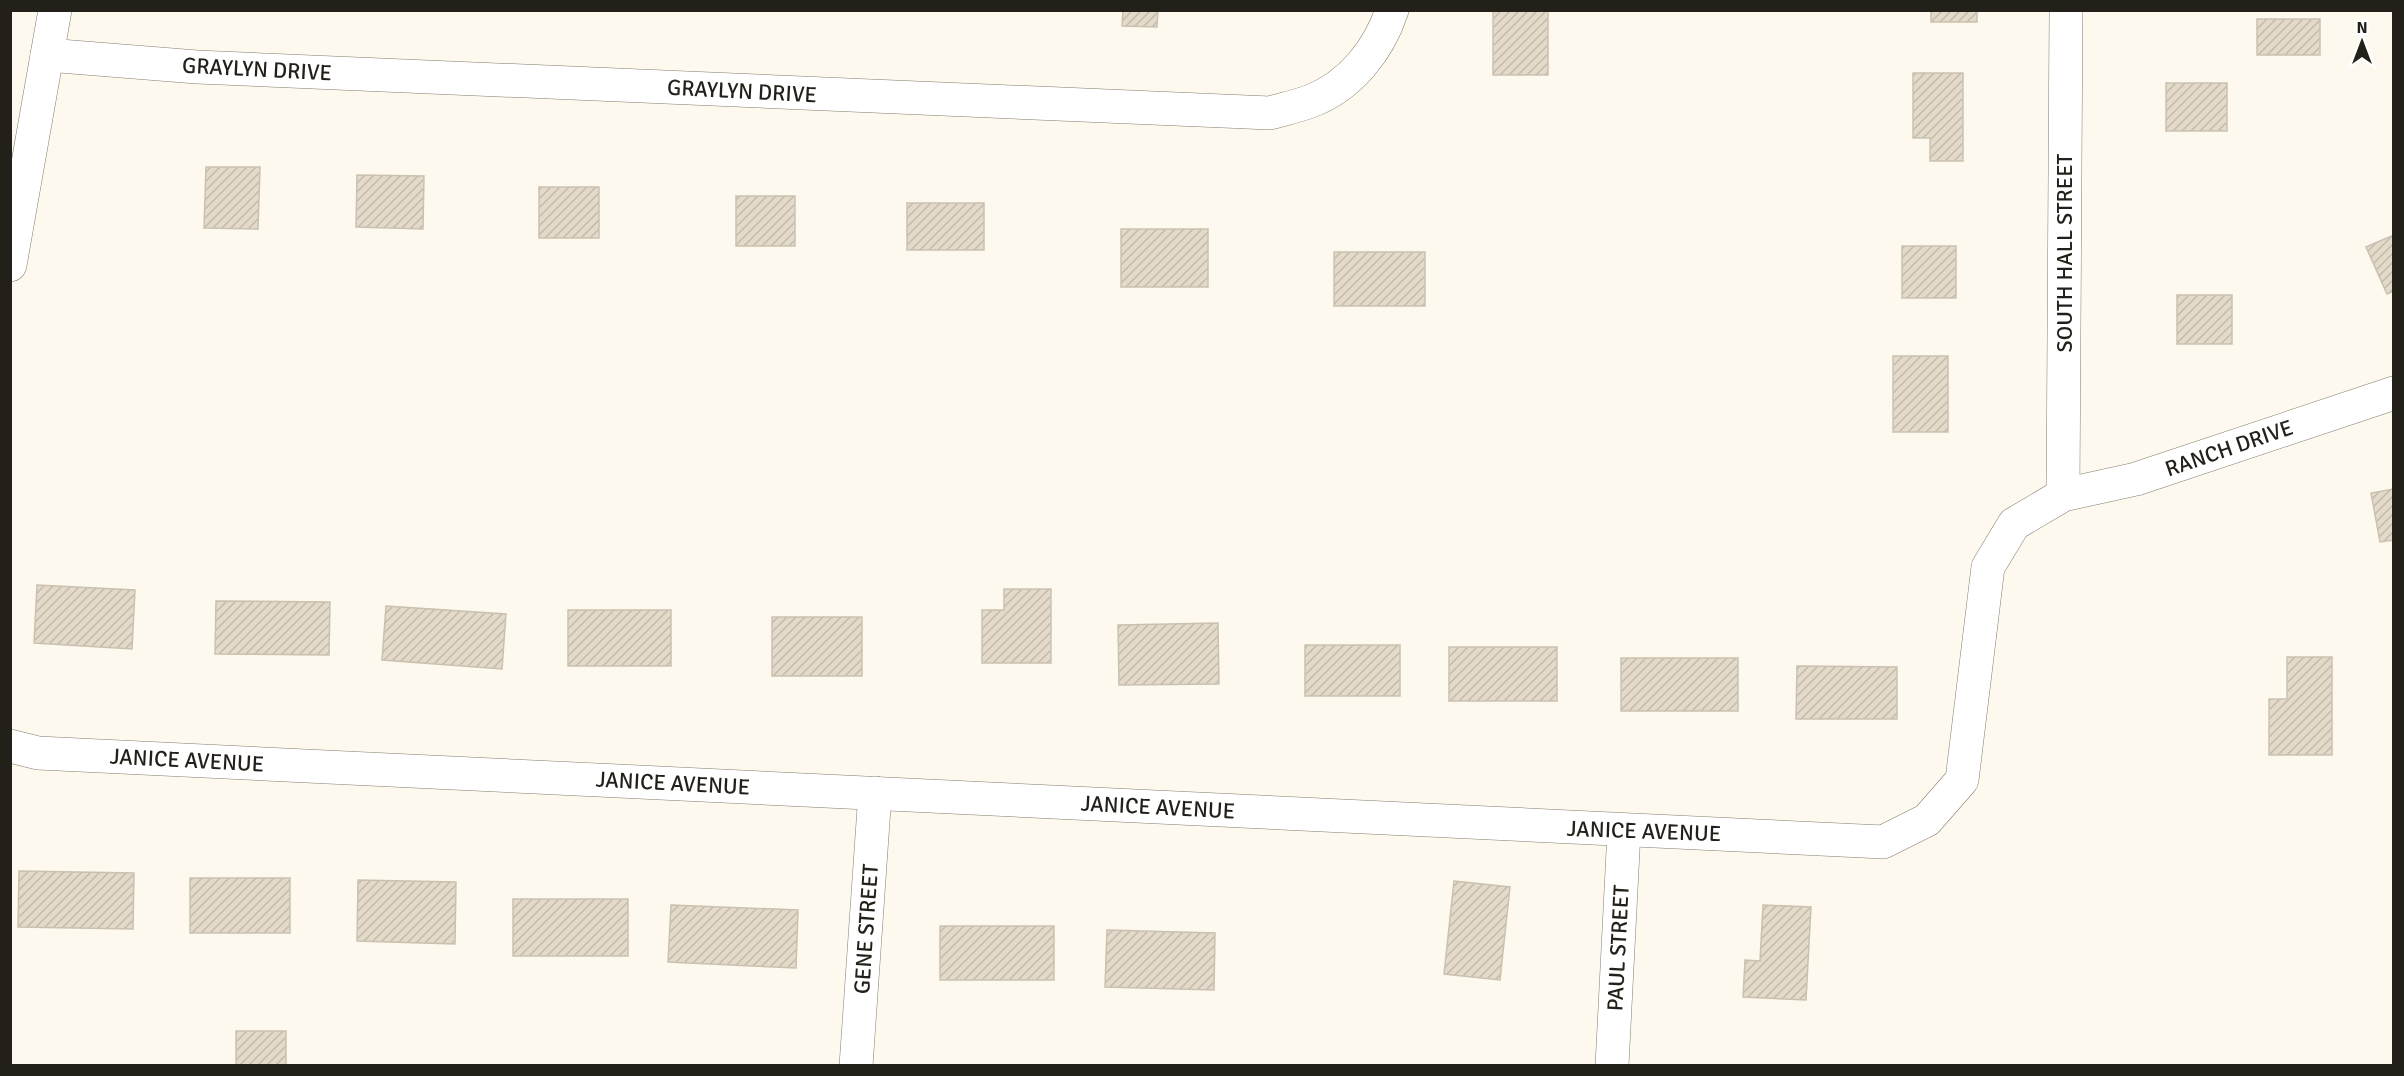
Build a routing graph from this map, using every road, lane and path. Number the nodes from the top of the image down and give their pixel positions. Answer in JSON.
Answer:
{"nodes":[{"id":1,"x":55,"y":10,"type":"edge"},
{"id":2,"x":1392,"y":10,"type":"edge"},
{"id":3,"x":2066,"y":10,"type":"edge"},
{"id":4,"x":47,"y":55,"type":"junction"},
{"id":5,"x":10,"y":265,"type":"edge"},
{"id":6,"x":2394,"y":393,"type":"edge"},
{"id":7,"x":2063,"y":495,"type":"junction"},
{"id":8,"x":10,"y":746,"type":"edge"},
{"id":9,"x":875,"y":793,"type":"junction"},
{"id":10,"x":1624,"y":831,"type":"junction"},
{"id":11,"x":856,"y":1065,"type":"edge"},
{"id":12,"x":1612,"y":1065,"type":"edge"}],
"edges":[{"from":1,"to":4,"type":"street"},
{"from":2,"to":4,"type":"street","name":"GRAYLYN DRIVE"},
{"from":3,"to":7,"type":"street","name":"SOUTH HALL STREET"},
{"from":4,"to":5,"type":"street"},
{"from":6,"to":7,"type":"street","name":"RANCH DRIVE"},
{"from":7,"to":10,"type":"street","name":"JANICE AVENUE"},
{"from":8,"to":9,"type":"street","name":"JANICE AVENUE"},
{"from":9,"to":10,"type":"street","name":"JANICE AVENUE"},
{"from":9,"to":11,"type":"street","name":"GENE STREET"},
{"from":10,"to":12,"type":"street","name":"PAUL STREET"}]}
